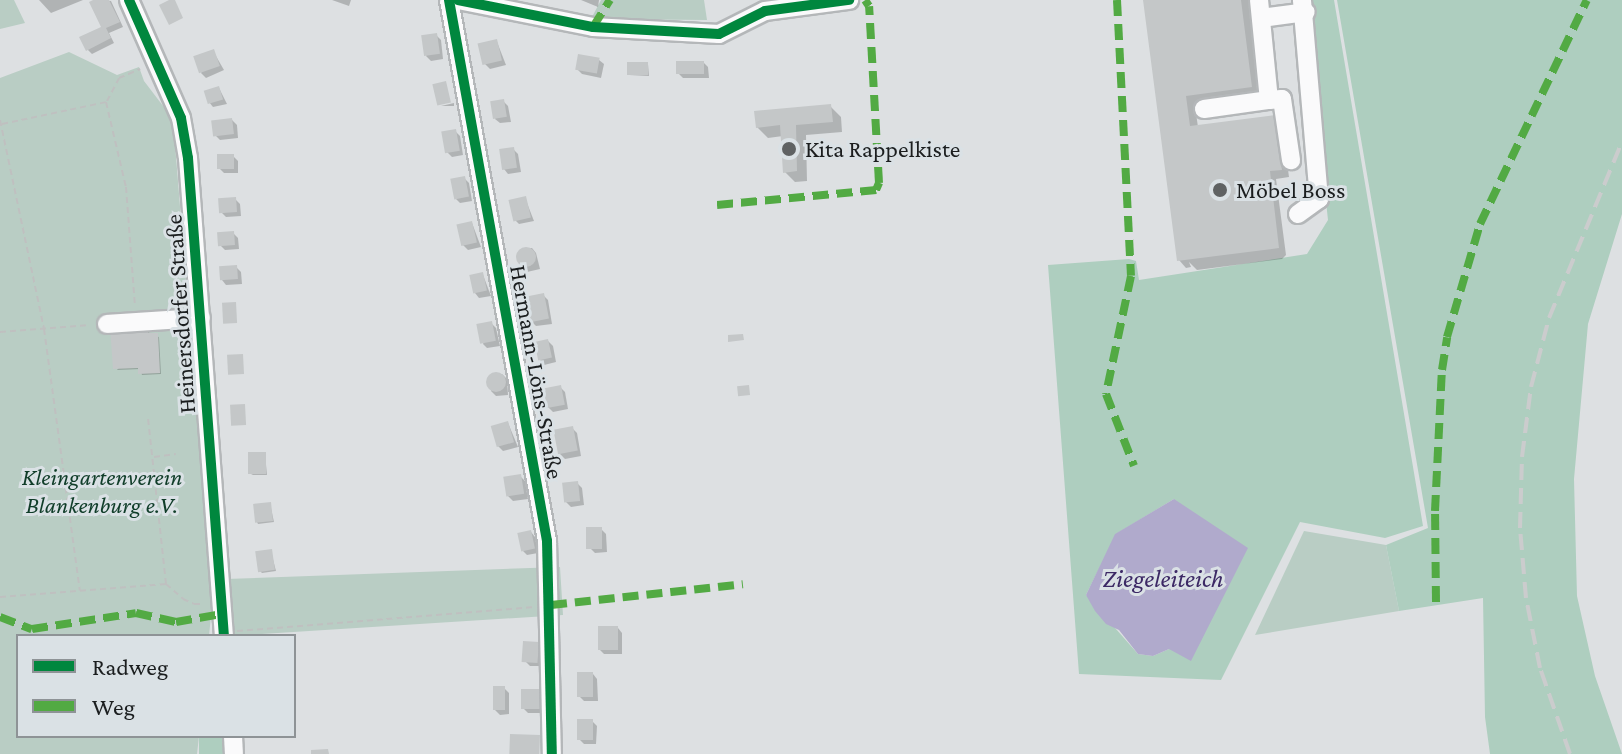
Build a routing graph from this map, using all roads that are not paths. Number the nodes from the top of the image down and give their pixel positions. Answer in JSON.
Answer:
{"nodes":[{"id":1,"x":129,"y":0,"type":"edge"},
{"id":2,"x":449,"y":0,"type":"edge"},
{"id":3,"x":458,"y":0,"type":"edge"},
{"id":4,"x":849,"y":0,"type":"edge"},
{"id":5,"x":1304,"y":6,"type":"edge"},
{"id":6,"x":1260,"y":9,"type":"edge"},
{"id":7,"x":1269,"y":100,"type":"junction"},
{"id":8,"x":1204,"y":109,"type":"dead end"},
{"id":9,"x":1291,"y":160,"type":"dead end"},
{"id":10,"x":1298,"y":214,"type":"dead end"},
{"id":11,"x":201,"y":318,"type":"junction"},
{"id":12,"x":107,"y":324,"type":"road end"},
{"id":13,"x":224,"y":634,"type":"edge"},
{"id":14,"x":552,"y":754,"type":"edge"}],
"edges":[{"from":1,"to":11,"type":"street","name":"Heinersdorfer Straße"},
{"from":2,"to":14,"type":"street","name":"Hermann-Löns-Straße"},
{"from":3,"to":4,"type":"street"},
{"from":5,"to":6,"type":"street"},
{"from":5,"to":10,"type":"street"},
{"from":6,"to":7,"type":"street"},
{"from":7,"to":8,"type":"street"},
{"from":7,"to":9,"type":"street"},
{"from":11,"to":12,"type":"street"},
{"from":11,"to":13,"type":"street","name":"Heinersdorfer Straße"}]}
